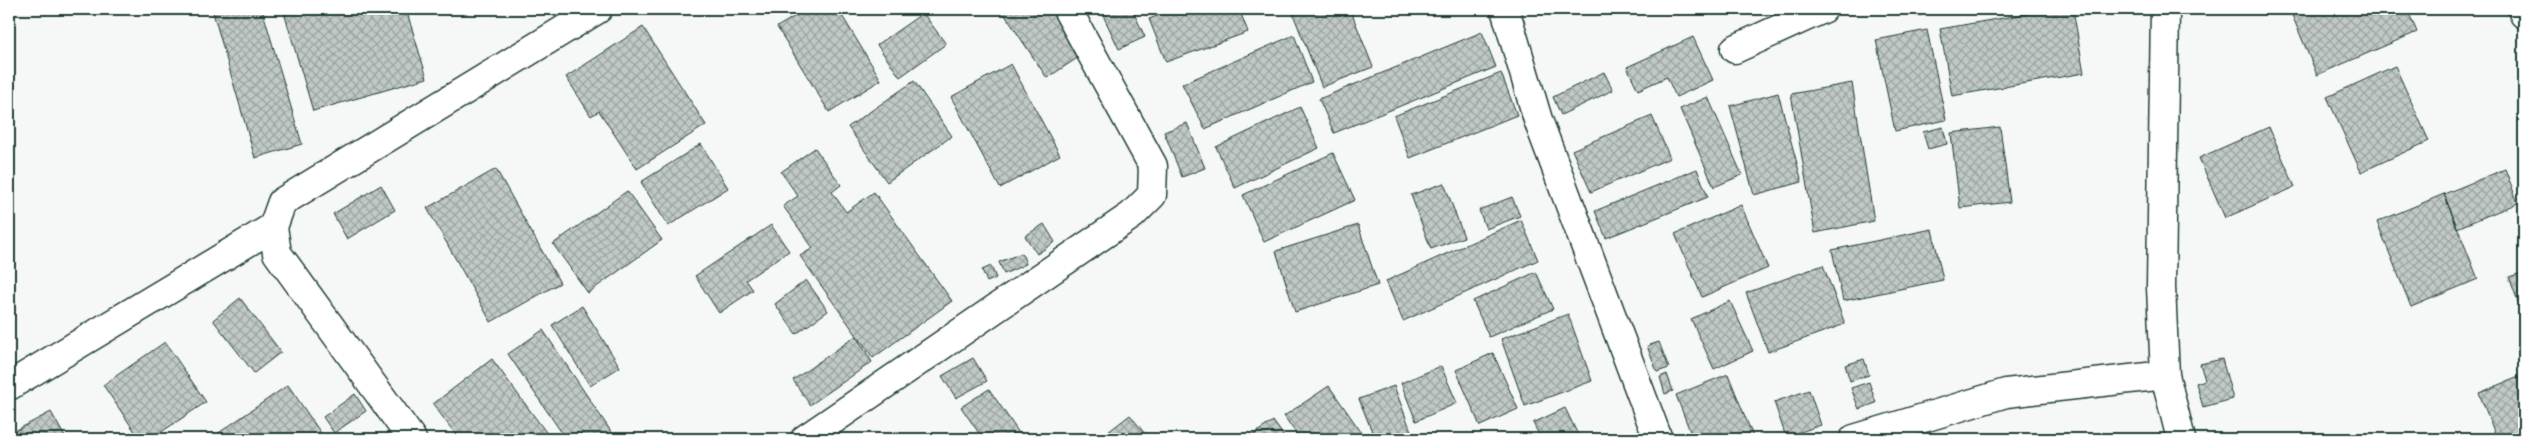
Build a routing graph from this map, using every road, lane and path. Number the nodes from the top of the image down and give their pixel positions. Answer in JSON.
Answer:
{"nodes":[{"id":1,"x":598,"y":9,"type":"edge"},
{"id":2,"x":1068,"y":9,"type":"edge"},
{"id":3,"x":1505,"y":9,"type":"edge"},
{"id":4,"x":1823,"y":9,"type":"edge"},
{"id":5,"x":2165,"y":9,"type":"edge"},
{"id":6,"x":2522,"y":9,"type":"edge"},
{"id":7,"x":2524,"y":14,"type":"edge"},
{"id":8,"x":1735,"y":49,"type":"dead end"},
{"id":9,"x":273,"y":227,"type":"junction"},
{"id":10,"x":2165,"y":375,"type":"junction"},
{"id":11,"x":9,"y":386,"type":"edge"},
{"id":12,"x":412,"y":439,"type":"edge"},
{"id":13,"x":806,"y":439,"type":"edge"},
{"id":14,"x":1658,"y":439,"type":"edge"},
{"id":15,"x":1854,"y":439,"type":"edge"},
{"id":16,"x":2181,"y":439,"type":"edge"}],
"edges":[{"from":1,"to":9,"type":"street"},
{"from":2,"to":13,"type":"street"},
{"from":3,"to":14,"type":"street"},
{"from":4,"to":8,"type":"street"},
{"from":5,"to":10,"type":"street"},
{"from":6,"to":7,"type":"street"},
{"from":9,"to":11,"type":"street"},
{"from":9,"to":12,"type":"street"},
{"from":10,"to":15,"type":"street"},
{"from":10,"to":16,"type":"street"}]}
